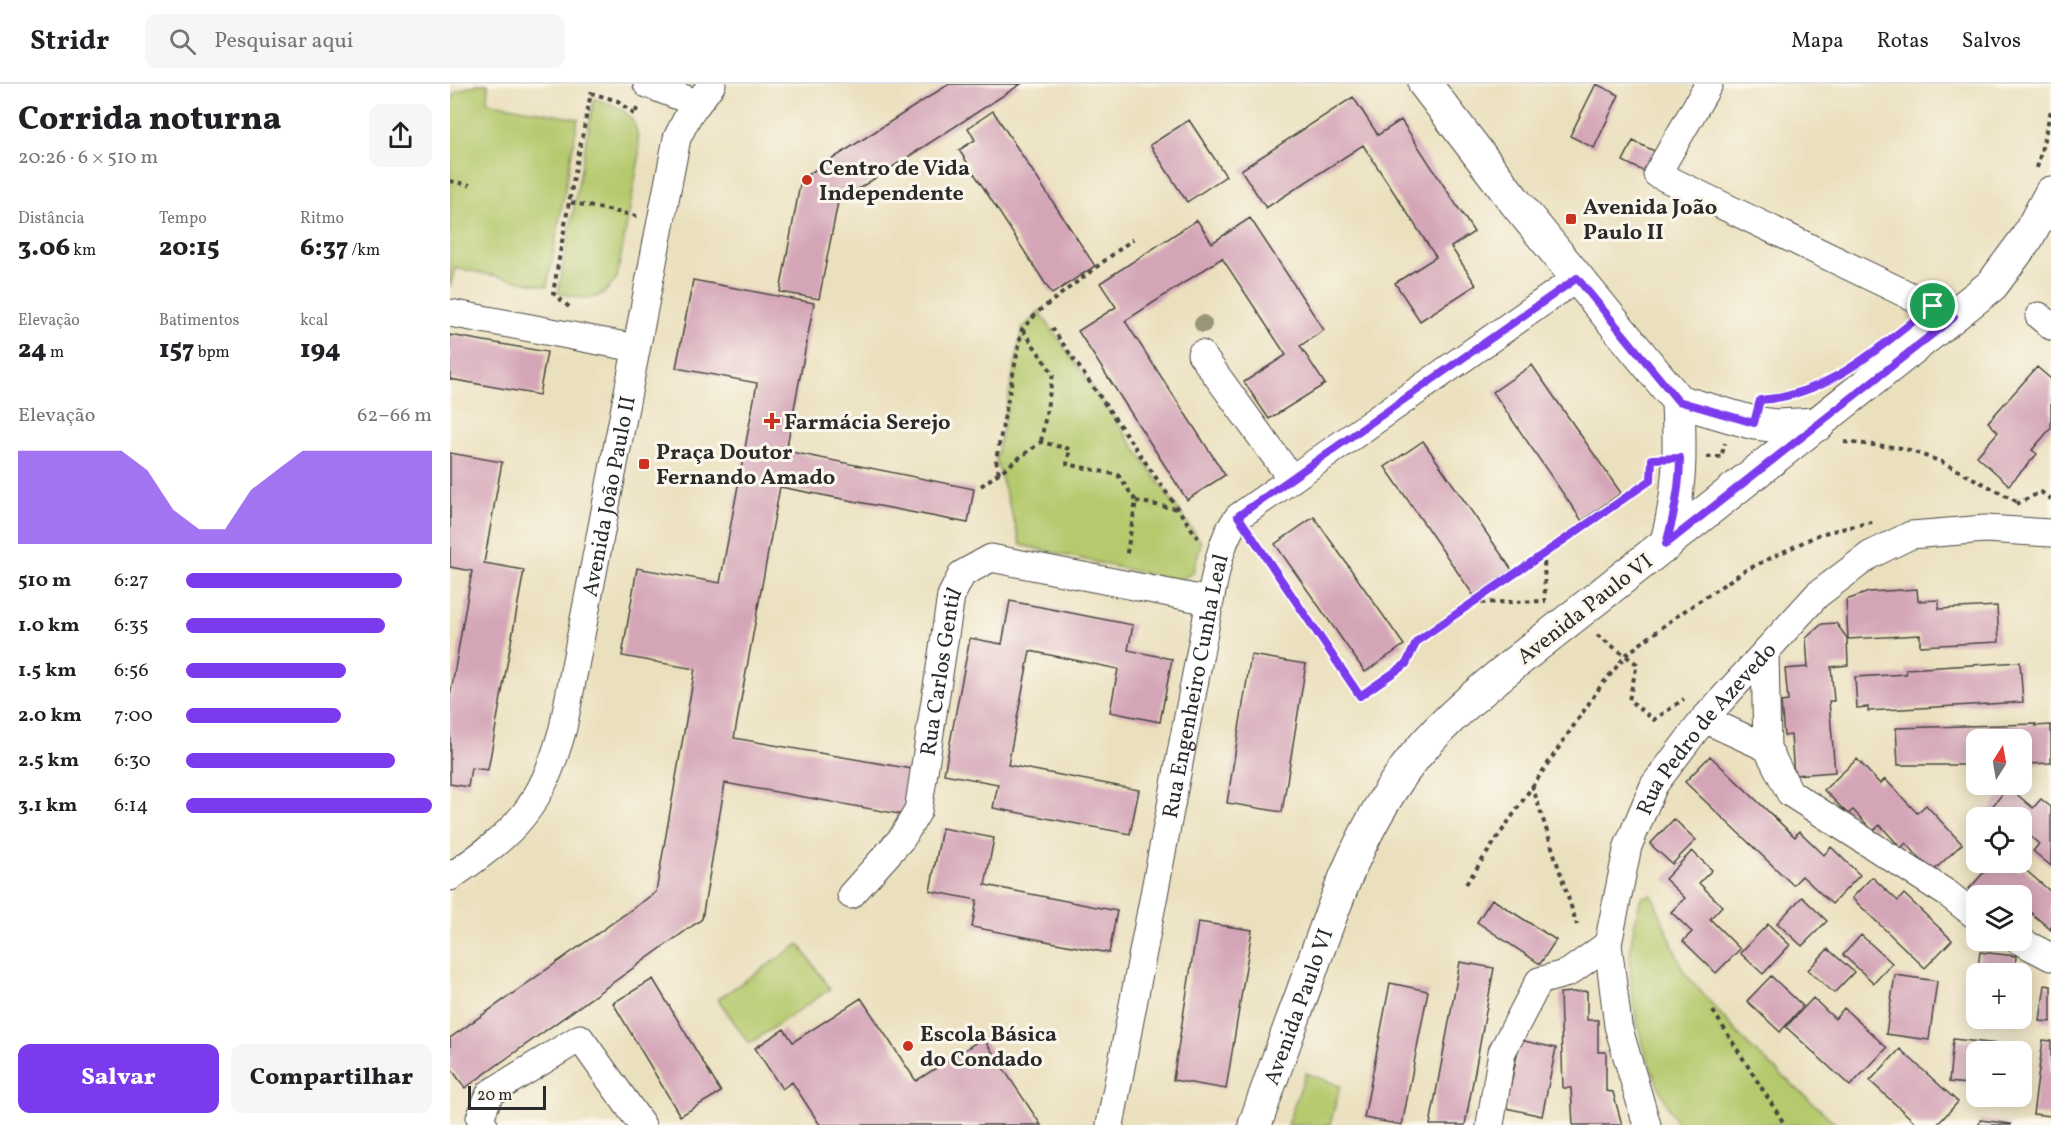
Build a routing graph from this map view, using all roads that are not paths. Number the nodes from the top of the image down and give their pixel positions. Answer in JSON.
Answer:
{"nodes":[{"id":1,"x":1425,"y":84,"type":"edge"},
{"id":2,"x":1709,"y":84,"type":"edge"},
{"id":3,"x":642,"y":94,"type":"edge"},
{"id":4,"x":704,"y":94,"type":"edge"},
{"id":5,"x":2042,"y":185,"type":"edge"},
{"id":6,"x":1577,"y":278,"type":"junction"},
{"id":7,"x":450,"y":313,"type":"edge"},
{"id":8,"x":1954,"y":317,"type":"junction"},
{"id":9,"x":636,"y":348,"type":"junction"},
{"id":10,"x":1201,"y":354,"type":"dead end"},
{"id":11,"x":1678,"y":401,"type":"junction"},
{"id":12,"x":1827,"y":436,"type":"junction"},
{"id":13,"x":1291,"y":478,"type":"junction"},
{"id":14,"x":2051,"y":533,"type":"edge"},
{"id":15,"x":1666,"y":544,"type":"junction"},
{"id":16,"x":1210,"y":601,"type":"junction"},
{"id":17,"x":1765,"y":652,"type":"junction"},
{"id":18,"x":1696,"y":711,"type":"junction"},
{"id":19,"x":1767,"y":748,"type":"junction"},
{"id":20,"x":450,"y":877,"type":"edge"},
{"id":21,"x":851,"y":895,"type":"dead end"},
{"id":22,"x":1966,"y":908,"type":"edge"},
{"id":23,"x":1608,"y":944,"type":"junction"},
{"id":24,"x":2032,"y":947,"type":"edge"},
{"id":25,"x":2051,"y":957,"type":"edge"},
{"id":26,"x":484,"y":1125,"type":"edge"},
{"id":27,"x":642,"y":1125,"type":"edge"},
{"id":28,"x":1110,"y":1125,"type":"edge"},
{"id":29,"x":1255,"y":1125,"type":"edge"},
{"id":30,"x":1490,"y":1125,"type":"edge"},
{"id":31,"x":1647,"y":1125,"type":"edge"}],
"edges":[{"from":1,"to":6,"type":"main road"},
{"from":2,"to":8,"type":"street"},
{"from":3,"to":4,"type":"street"},
{"from":4,"to":9,"type":"street","name":"Avenida João Paulo II"},
{"from":5,"to":8,"type":"main road","name":"Avenida Paulo VI"},
{"from":6,"to":11,"type":"main road"},
{"from":6,"to":13,"type":"street","name":"Rua Engenheiro Cunha Leal"},
{"from":7,"to":9,"type":"street"},
{"from":8,"to":12,"type":"main road","name":"Avenida Paulo VI"},
{"from":9,"to":20,"type":"street","name":"Avenida João Paulo II"},
{"from":10,"to":13,"type":"street"},
{"from":11,"to":12,"type":"main road"},
{"from":11,"to":15,"type":"main road"},
{"from":12,"to":15,"type":"main road","name":"Avenida Paulo VI"},
{"from":13,"to":16,"type":"street","name":"Rua Engenheiro Cunha Leal"},
{"from":14,"to":17,"type":"street","name":"Rua Pedro de Azevedo"},
{"from":15,"to":29,"type":"main road","name":"Avenida Paulo VI","bridge":true},
{"from":16,"to":21,"type":"street","name":"Rua Carlos Gentil"},
{"from":16,"to":28,"type":"street","name":"Rua Engenheiro Cunha Leal"},
{"from":17,"to":18,"type":"street","name":"Rua Pedro de Azevedo"},
{"from":17,"to":19,"type":"street"},
{"from":18,"to":19,"type":"street"},
{"from":18,"to":23,"type":"street","name":"Rua Pedro de Azevedo"},
{"from":19,"to":22,"type":"street"},
{"from":23,"to":30,"type":"street"},
{"from":23,"to":31,"type":"street","name":"Rua Pedro de Azevedo"},
{"from":24,"to":25,"type":"street"},
{"from":26,"to":27,"type":"street"}]}
